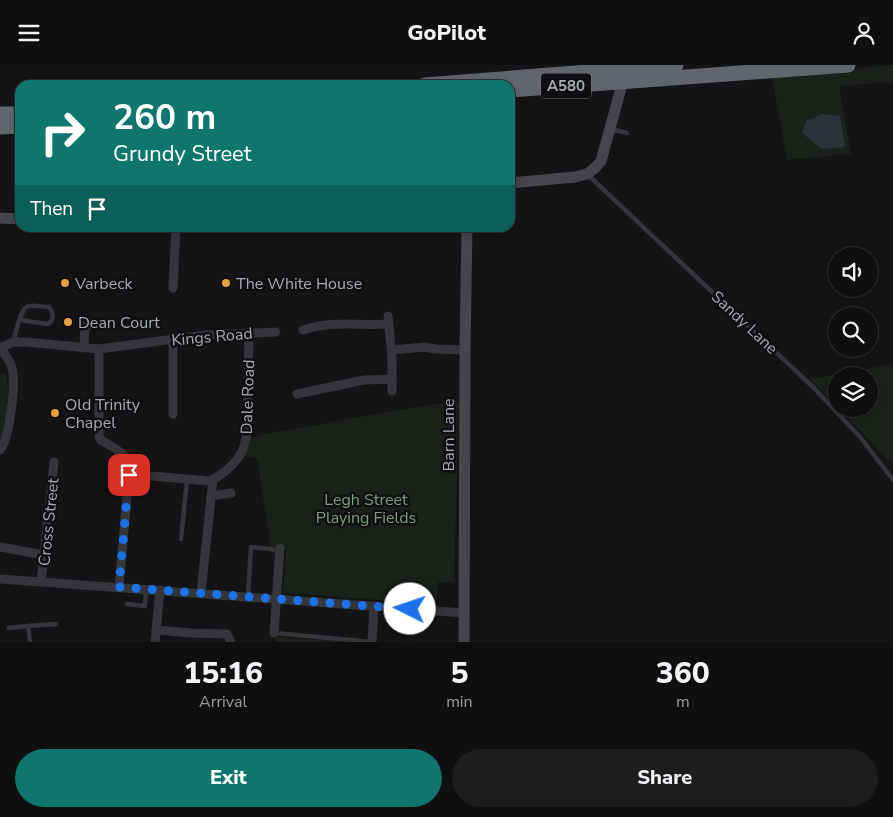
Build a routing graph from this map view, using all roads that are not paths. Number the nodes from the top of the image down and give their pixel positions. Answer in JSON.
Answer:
{"nodes":[{"id":1,"x":676,"y":65,"type":"edge"},
{"id":2,"x":848,"y":65,"type":"edge"},
{"id":3,"x":633,"y":66,"type":"edge"},
{"id":4,"x":480,"y":80,"type":"edge"},
{"id":5,"x":623,"y":81,"type":"junction"},
{"id":6,"x":515,"y":90,"type":"edge"},
{"id":7,"x":0,"y":114,"type":"edge"},
{"id":8,"x":15,"y":115,"type":"edge"},
{"id":9,"x":15,"y":126,"type":"edge"},
{"id":10,"x":0,"y":127,"type":"edge"},
{"id":11,"x":609,"y":129,"type":"junction"},
{"id":12,"x":627,"y":133,"type":"dead end"},
{"id":13,"x":588,"y":174,"type":"junction"},
{"id":14,"x":515,"y":183,"type":"edge"},
{"id":15,"x":0,"y":218,"type":"edge"},
{"id":16,"x":15,"y":219,"type":"edge"},
{"id":17,"x":176,"y":232,"type":"edge"},
{"id":18,"x":467,"y":232,"type":"edge"},
{"id":19,"x":174,"y":288,"type":"dead end"},
{"id":20,"x":20,"y":320,"type":"junction"},
{"id":21,"x":97,"y":324,"type":"dead end"},
{"id":22,"x":303,"y":330,"type":"dead end"},
{"id":23,"x":249,"y":332,"type":"junction"},
{"id":24,"x":276,"y":332,"type":"dead end"},
{"id":25,"x":173,"y":339,"type":"junction"},
{"id":26,"x":14,"y":342,"type":"junction"},
{"id":27,"x":0,"y":348,"type":"edge"},
{"id":28,"x":84,"y":348,"type":"junction"},
{"id":29,"x":99,"y":349,"type":"junction"},
{"id":30,"x":392,"y":350,"type":"junction"},
{"id":31,"x":465,"y":350,"type":"junction"},
{"id":32,"x":392,"y":379,"type":"junction"},
{"id":33,"x":392,"y":391,"type":"dead end"},
{"id":34,"x":297,"y":394,"type":"dead end"},
{"id":35,"x":173,"y":413,"type":"dead end"},
{"id":36,"x":0,"y":449,"type":"edge"},
{"id":37,"x":54,"y":462,"type":"dead end"},
{"id":38,"x":129,"y":475,"type":"junction"},
{"id":39,"x":188,"y":479,"type":"junction"},
{"id":40,"x":213,"y":479,"type":"junction"},
{"id":41,"x":893,"y":479,"type":"edge"},
{"id":42,"x":231,"y":493,"type":"dead end"},
{"id":43,"x":211,"y":496,"type":"junction"},
{"id":44,"x":181,"y":539,"type":"dead end"},
{"id":45,"x":0,"y":547,"type":"edge"},
{"id":46,"x":280,"y":550,"type":"joint"},
{"id":47,"x":44,"y":555,"type":"junction"},
{"id":48,"x":0,"y":579,"type":"edge"},
{"id":49,"x":41,"y":582,"type":"junction"},
{"id":50,"x":119,"y":587,"type":"junction"},
{"id":51,"x":146,"y":589,"type":"junction"},
{"id":52,"x":160,"y":590,"type":"junction"},
{"id":53,"x":201,"y":593,"type":"junction"},
{"id":54,"x":248,"y":597,"type":"junction"},
{"id":55,"x":276,"y":599,"type":"junction"},
{"id":56,"x":127,"y":604,"type":"dead end"},
{"id":57,"x":374,"y":606,"type":"junction"},
{"id":58,"x":464,"y":613,"type":"junction"},
{"id":59,"x":56,"y":624,"type":"dead end"},
{"id":60,"x":28,"y":626,"type":"junction"},
{"id":61,"x":9,"y":628,"type":"dead end"},
{"id":62,"x":156,"y":630,"type":"junction"},
{"id":63,"x":274,"y":633,"type":"joint"},
{"id":64,"x":229,"y":634,"type":"edge"},
{"id":65,"x":30,"y":642,"type":"edge"},
{"id":66,"x":155,"y":642,"type":"edge"},
{"id":67,"x":372,"y":642,"type":"edge"},
{"id":68,"x":464,"y":642,"type":"edge"}],
"edges":[{"from":1,"to":3,"type":"highway","number":"A580"},
{"from":2,"to":5,"type":"highway","number":"A580"},
{"from":3,"to":4,"type":"highway","number":"A580"},
{"from":5,"to":6,"type":"highway","number":"A580"},
{"from":5,"to":11,"type":"street"},
{"from":7,"to":8,"type":"highway"},
{"from":9,"to":10,"type":"highway"},
{"from":11,"to":12,"type":"lane"},
{"from":11,"to":13,"type":"street"},
{"from":13,"to":14,"type":"street"},
{"from":13,"to":41,"type":"lane","name":"Sandy Lane"},
{"from":15,"to":16,"type":"street"},
{"from":17,"to":19,"type":"street"},
{"from":18,"to":31,"type":"street","name":"Barn Lane"},
{"from":20,"to":20,"type":"lane"},
{"from":20,"to":26,"type":"lane"},
{"from":21,"to":28,"type":"street"},
{"from":22,"to":30,"type":"street"},
{"from":23,"to":24,"type":"street","name":"Kings Road"},
{"from":23,"to":25,"type":"street","name":"Kings Road"},
{"from":23,"to":40,"type":"street","name":"Dale Road"},
{"from":25,"to":29,"type":"street","name":"Kings Road"},
{"from":25,"to":35,"type":"street"},
{"from":26,"to":27,"type":"street","name":"Kings Road"},
{"from":26,"to":28,"type":"street","name":"Kings Road"},
{"from":27,"to":36,"type":"street"},
{"from":28,"to":29,"type":"street","name":"Kings Road"},
{"from":29,"to":38,"type":"street"},
{"from":30,"to":31,"type":"street"},
{"from":30,"to":32,"type":"street"},
{"from":31,"to":58,"type":"street","name":"Barn Lane"},
{"from":32,"to":33,"type":"street"},
{"from":32,"to":34,"type":"street"},
{"from":37,"to":47,"type":"street","name":"Cross Street"},
{"from":38,"to":39,"type":"street"},
{"from":38,"to":50,"type":"street"},
{"from":39,"to":40,"type":"street"},
{"from":39,"to":44,"type":"lane"},
{"from":40,"to":43,"type":"street"},
{"from":42,"to":43,"type":"street"},
{"from":43,"to":53,"type":"street"},
{"from":45,"to":47,"type":"street"},
{"from":46,"to":54,"type":"lane"},
{"from":46,"to":55,"type":"street"},
{"from":47,"to":49,"type":"street","name":"Cross Street"},
{"from":48,"to":49,"type":"street"},
{"from":49,"to":50,"type":"street"},
{"from":50,"to":51,"type":"street"},
{"from":51,"to":52,"type":"street"},
{"from":51,"to":56,"type":"lane"},
{"from":52,"to":53,"type":"street"},
{"from":52,"to":62,"type":"street"},
{"from":53,"to":54,"type":"street"},
{"from":54,"to":55,"type":"street"},
{"from":55,"to":57,"type":"street"},
{"from":55,"to":63,"type":"street"},
{"from":57,"to":58,"type":"street"},
{"from":57,"to":67,"type":"street"},
{"from":58,"to":68,"type":"street","name":"Barn Lane"},
{"from":59,"to":60,"type":"lane"},
{"from":60,"to":61,"type":"lane"},
{"from":60,"to":65,"type":"lane"},
{"from":62,"to":64,"type":"street"},
{"from":62,"to":66,"type":"street"},
{"from":63,"to":67,"type":"lane"}]}
